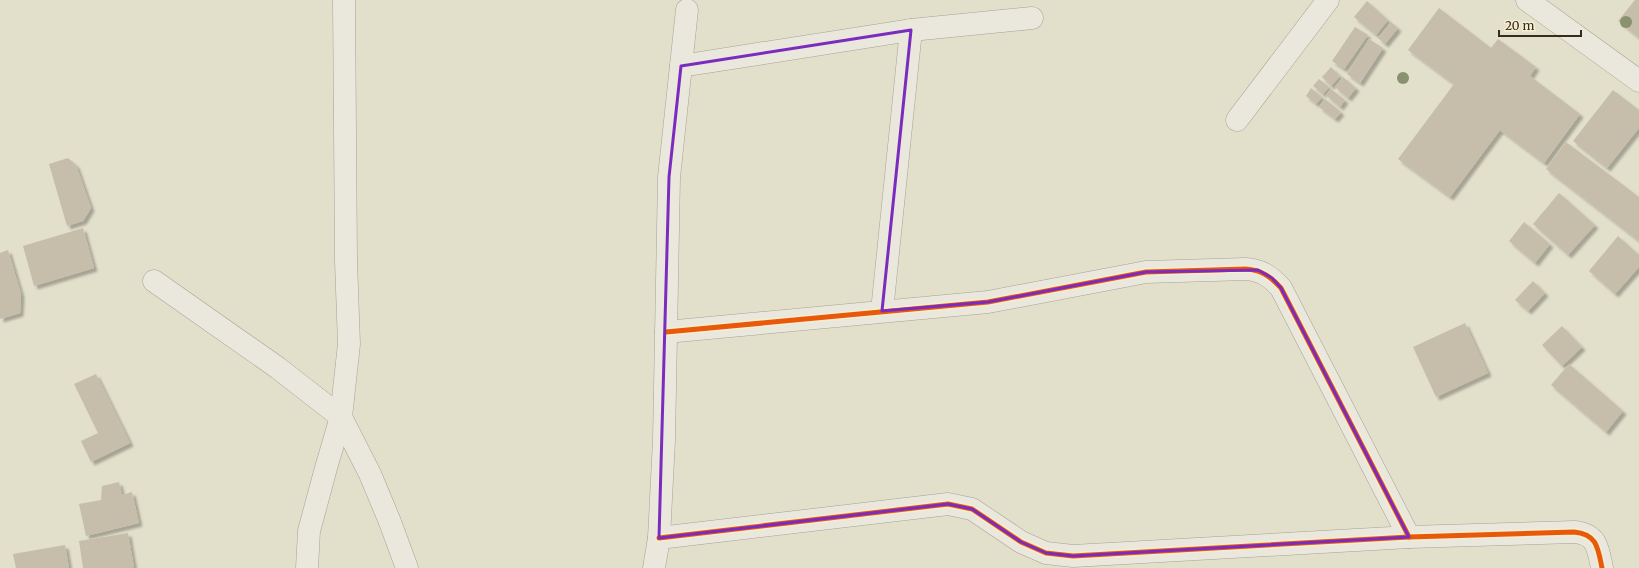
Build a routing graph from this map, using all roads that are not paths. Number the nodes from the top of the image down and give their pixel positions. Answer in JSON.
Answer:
{"nodes":[{"id":1,"x":344,"y":0,"type":"edge"},
{"id":2,"x":1328,"y":0,"type":"edge"},
{"id":3,"x":1526,"y":0,"type":"edge"},
{"id":4,"x":687,"y":10,"type":"dead end"},
{"id":5,"x":1032,"y":18,"type":"dead end"},
{"id":6,"x":911,"y":30,"type":"junction"},
{"id":7,"x":681,"y":66,"type":"junction"},
{"id":8,"x":1639,"y":81,"type":"edge"},
{"id":9,"x":1237,"y":120,"type":"dead end"},
{"id":10,"x":154,"y":281,"type":"dead end"},
{"id":11,"x":882,"y":311,"type":"junction"},
{"id":12,"x":666,"y":332,"type":"junction"},
{"id":13,"x":341,"y":417,"type":"junction"},
{"id":14,"x":1409,"y":537,"type":"junction"},
{"id":15,"x":659,"y":538,"type":"junction"},
{"id":16,"x":307,"y":568,"type":"edge"},
{"id":17,"x":407,"y":568,"type":"edge"},
{"id":18,"x":654,"y":568,"type":"edge"},
{"id":19,"x":1602,"y":568,"type":"edge"}],
"edges":[{"from":1,"to":13,"type":"street"},
{"from":2,"to":9,"type":"street"},
{"from":3,"to":8,"type":"street"},
{"from":4,"to":7,"type":"street"},
{"from":5,"to":6,"type":"street"},
{"from":6,"to":7,"type":"street"},
{"from":6,"to":11,"type":"street"},
{"from":7,"to":12,"type":"street"},
{"from":10,"to":13,"type":"street"},
{"from":11,"to":12,"type":"street"},
{"from":11,"to":14,"type":"street"},
{"from":12,"to":15,"type":"street"},
{"from":13,"to":16,"type":"street"},
{"from":13,"to":17,"type":"street"},
{"from":14,"to":15,"type":"street"},
{"from":14,"to":19,"type":"street"},
{"from":15,"to":18,"type":"street"}]}
